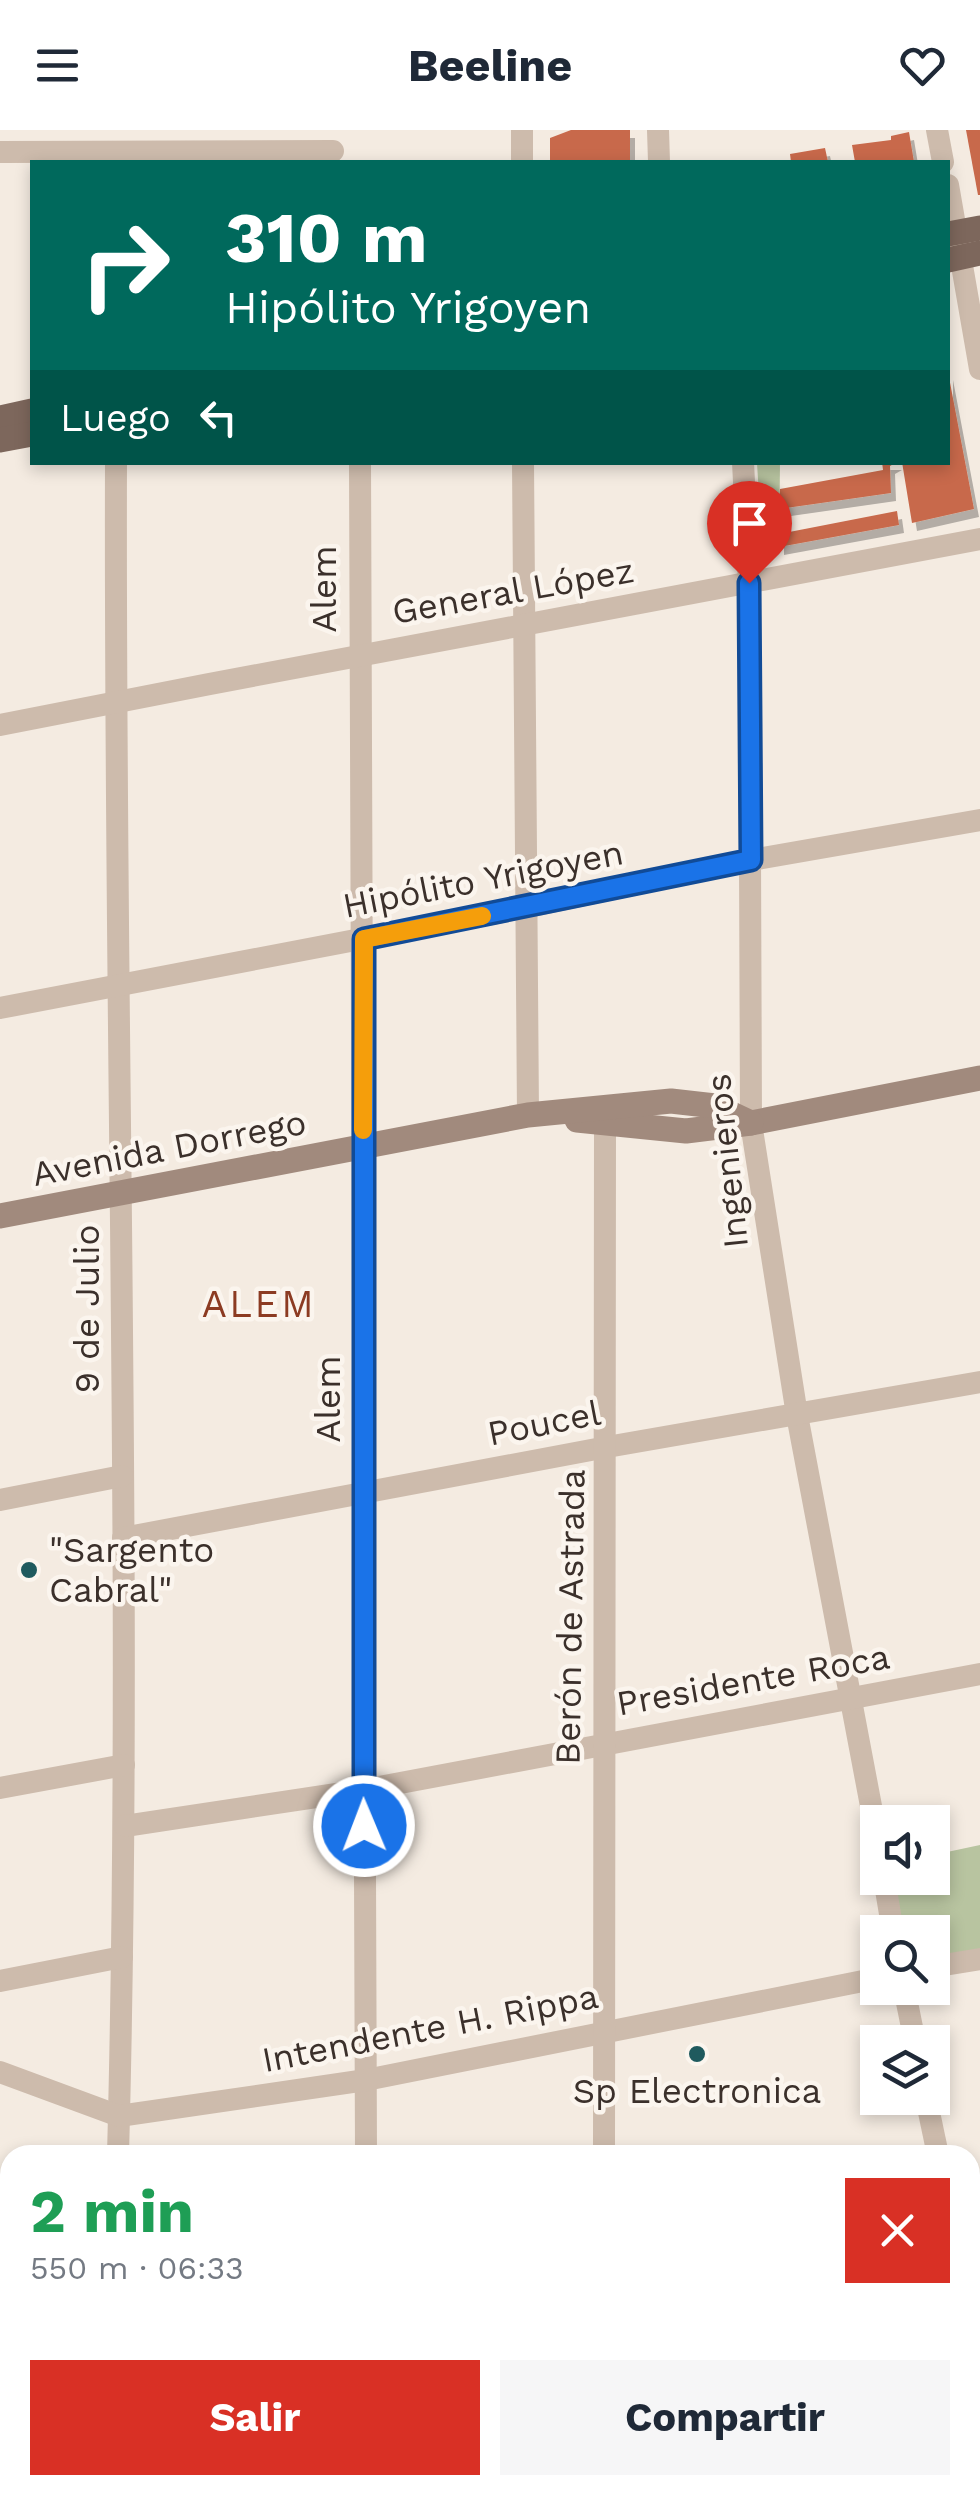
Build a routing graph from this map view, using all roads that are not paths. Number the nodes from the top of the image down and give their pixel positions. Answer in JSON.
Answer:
{"nodes":[{"id":1,"x":522,"y":130,"type":"edge"},
{"id":2,"x":658,"y":130,"type":"edge"},
{"id":3,"x":937,"y":130,"type":"edge"},
{"id":4,"x":110,"y":148,"type":"edge"},
{"id":5,"x":333,"y":148,"type":"edge"},
{"id":6,"x":0,"y":152,"type":"edge"},
{"id":7,"x":522,"y":160,"type":"edge"},
{"id":8,"x":659,"y":160,"type":"edge"},
{"id":9,"x":943,"y":160,"type":"edge"},
{"id":10,"x":950,"y":193,"type":"edge"},
{"id":11,"x":962,"y":244,"type":"edge"},
{"id":12,"x":980,"y":369,"type":"edge"},
{"id":13,"x":30,"y":411,"type":"edge"},
{"id":14,"x":0,"y":418,"type":"edge"},
{"id":15,"x":30,"y":434,"type":"edge"},
{"id":16,"x":0,"y":440,"type":"edge"},
{"id":17,"x":116,"y":465,"type":"edge"},
{"id":18,"x":360,"y":465,"type":"edge"},
{"id":19,"x":523,"y":465,"type":"edge"},
{"id":20,"x":743,"y":465,"type":"edge"},
{"id":21,"x":980,"y":538,"type":"edge"},
{"id":22,"x":749,"y":583,"type":"junction"},
{"id":23,"x":522,"y":626,"type":"junction"},
{"id":24,"x":359,"y":654,"type":"junction"},
{"id":25,"x":115,"y":702,"type":"junction"},
{"id":26,"x":0,"y":724,"type":"edge"},
{"id":27,"x":980,"y":820,"type":"edge"},
{"id":28,"x":751,"y":860,"type":"junction"},
{"id":29,"x":528,"y":907,"type":"junction"},
{"id":30,"x":364,"y":939,"type":"junction"},
{"id":31,"x":121,"y":985,"type":"junction"},
{"id":32,"x":0,"y":1008,"type":"edge"},
{"id":33,"x":980,"y":1078,"type":"edge"},
{"id":34,"x":644,"y":1103,"type":"junction"},
{"id":35,"x":528,"y":1115,"type":"junction"},
{"id":36,"x":751,"y":1123,"type":"junction"},
{"id":37,"x":605,"y":1124,"type":"junction"},
{"id":38,"x":362,"y":1146,"type":"junction"},
{"id":39,"x":121,"y":1192,"type":"junction"},
{"id":40,"x":0,"y":1216,"type":"edge"},
{"id":41,"x":980,"y":1382,"type":"edge"},
{"id":42,"x":797,"y":1415,"type":"junction"},
{"id":43,"x":607,"y":1446,"type":"junction"},
{"id":44,"x":122,"y":1476,"type":"junction"},
{"id":45,"x":364,"y":1492,"type":"junction"},
{"id":46,"x":0,"y":1500,"type":"edge"},
{"id":47,"x":123,"y":1538,"type":"junction"},
{"id":48,"x":980,"y":1674,"type":"edge"},
{"id":49,"x":852,"y":1698,"type":"junction"},
{"id":50,"x":604,"y":1743,"type":"junction"},
{"id":51,"x":124,"y":1765,"type":"junction"},
{"id":52,"x":0,"y":1788,"type":"edge"},
{"id":53,"x":363,"y":1790,"type":"junction"},
{"id":54,"x":871,"y":1805,"type":"edge"},
{"id":55,"x":125,"y":1826,"type":"junction"},
{"id":56,"x":122,"y":1957,"type":"junction"},
{"id":57,"x":980,"y":1959,"type":"edge"},
{"id":58,"x":950,"y":1964,"type":"edge"},
{"id":59,"x":0,"y":1981,"type":"edge"},
{"id":60,"x":860,"y":1981,"type":"edge"},
{"id":61,"x":605,"y":2030,"type":"junction"},
{"id":62,"x":0,"y":2072,"type":"edge"},
{"id":63,"x":366,"y":2080,"type":"junction"},
{"id":64,"x":930,"y":2115,"type":"edge"},
{"id":65,"x":119,"y":2116,"type":"junction"},
{"id":66,"x":118,"y":2145,"type":"edge"},
{"id":67,"x":366,"y":2145,"type":"edge"},
{"id":68,"x":604,"y":2145,"type":"edge"},
{"id":69,"x":936,"y":2145,"type":"edge"}],
"edges":[{"from":1,"to":7,"type":"street"},
{"from":2,"to":8,"type":"street"},
{"from":3,"to":9,"type":"street"},
{"from":4,"to":5,"type":"street"},
{"from":4,"to":6,"type":"street"},
{"from":10,"to":11,"type":"street"},
{"from":11,"to":12,"type":"street"},
{"from":13,"to":14,"type":"main road"},
{"from":15,"to":16,"type":"main road"},
{"from":17,"to":25,"type":"street","name":"9 de Julio"},
{"from":18,"to":24,"type":"street","name":"Alem"},
{"from":19,"to":23,"type":"street"},
{"from":20,"to":22,"type":"street","name":"Ingenieros"},
{"from":21,"to":22,"type":"street","name":"General López"},
{"from":22,"to":23,"type":"street","name":"General López"},
{"from":22,"to":28,"type":"street","name":"Ingenieros"},
{"from":23,"to":24,"type":"street","name":"General López"},
{"from":23,"to":29,"type":"street"},
{"from":24,"to":25,"type":"street","name":"General López"},
{"from":24,"to":30,"type":"street","name":"Alem"},
{"from":25,"to":26,"type":"street","name":"General López"},
{"from":25,"to":31,"type":"street","name":"9 de Julio"},
{"from":27,"to":28,"type":"street","name":"Hipólito Yrigoyen"},
{"from":28,"to":29,"type":"street","name":"Hipólito Yrigoyen"},
{"from":28,"to":36,"type":"street","name":"Ingenieros"},
{"from":29,"to":30,"type":"street","name":"Hipólito Yrigoyen"},
{"from":29,"to":35,"type":"street"},
{"from":30,"to":31,"type":"street","name":"Hipólito Yrigoyen"},
{"from":30,"to":38,"type":"street","name":"Alem"},
{"from":31,"to":32,"type":"street","name":"Hipólito Yrigoyen"},
{"from":31,"to":39,"type":"street","name":"9 de Julio"},
{"from":33,"to":36,"type":"main road","name":"Avenida Dorrego"},
{"from":34,"to":35,"type":"main road","name":"Avenida Dorrego"},
{"from":34,"to":36,"type":"main road","name":"Avenida Dorrego"},
{"from":34,"to":37,"type":"street"},
{"from":35,"to":37,"type":"main road","name":"Avenida Dorrego"},
{"from":35,"to":38,"type":"main road","name":"Avenida Dorrego"},
{"from":36,"to":37,"type":"main road","name":"Avenida Dorrego"},
{"from":36,"to":42,"type":"street","name":"Ingenieros"},
{"from":37,"to":43,"type":"street","name":"Berón de Astrada"},
{"from":38,"to":39,"type":"main road","name":"Avenida Dorrego"},
{"from":38,"to":45,"type":"street","name":"Alem"},
{"from":39,"to":40,"type":"main road","name":"Avenida Dorrego"},
{"from":39,"to":44,"type":"street","name":"9 de Julio"},
{"from":41,"to":42,"type":"street","name":"Poucel"},
{"from":42,"to":43,"type":"street","name":"Poucel"},
{"from":42,"to":49,"type":"street","name":"Ingenieros"},
{"from":43,"to":45,"type":"street","name":"Poucel"},
{"from":43,"to":50,"type":"street","name":"Berón de Astrada"},
{"from":44,"to":46,"type":"street"},
{"from":44,"to":47,"type":"street","name":"9 de Julio"},
{"from":45,"to":47,"type":"street","name":"Poucel"},
{"from":45,"to":53,"type":"street","name":"Alem"},
{"from":47,"to":51,"type":"street","name":"9 de Julio"},
{"from":48,"to":49,"type":"street","name":"Presidente Roca"},
{"from":49,"to":50,"type":"street","name":"Presidente Roca"},
{"from":49,"to":54,"type":"street","name":"Ingenieros"},
{"from":50,"to":53,"type":"street","name":"Presidente Roca"},
{"from":50,"to":61,"type":"street","name":"Berón de Astrada"},
{"from":51,"to":52,"type":"street"},
{"from":51,"to":55,"type":"street","name":"9 de Julio"},
{"from":53,"to":55,"type":"street","name":"Presidente Roca"},
{"from":53,"to":63,"type":"street","name":"Alem"},
{"from":55,"to":56,"type":"street","name":"9 de Julio"},
{"from":56,"to":59,"type":"street"},
{"from":56,"to":65,"type":"street","name":"9 de Julio"},
{"from":57,"to":58,"type":"street"},
{"from":60,"to":61,"type":"street","name":"Intendente H. Rippa"},
{"from":61,"to":63,"type":"street","name":"Intendente H. Rippa"},
{"from":61,"to":68,"type":"street","name":"Berón de Astrada"},
{"from":62,"to":65,"type":"street","name":"Intendente H. Rippa"},
{"from":63,"to":65,"type":"street","name":"Intendente H. Rippa"},
{"from":63,"to":67,"type":"street","name":"Alem"},
{"from":64,"to":69,"type":"street"},
{"from":65,"to":66,"type":"street","name":"9 de Julio"}]}
